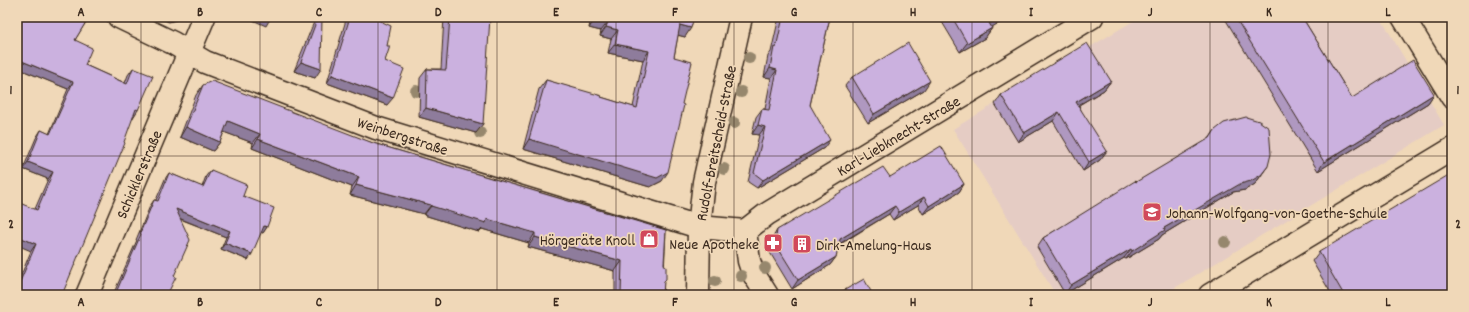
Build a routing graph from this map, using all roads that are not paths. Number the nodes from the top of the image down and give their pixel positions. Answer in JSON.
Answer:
{"nodes":[{"id":1,"x":118,"y":17,"type":"edge"},
{"id":2,"x":204,"y":17,"type":"edge"},
{"id":3,"x":741,"y":17,"type":"edge"},
{"id":4,"x":1092,"y":17,"type":"edge"},
{"id":5,"x":1404,"y":17,"type":"edge"},
{"id":6,"x":189,"y":53,"type":"junction"},
{"id":7,"x":1452,"y":97,"type":"edge"},
{"id":8,"x":1452,"y":149,"type":"edge"},
{"id":9,"x":699,"y":227,"type":"junction"},
{"id":10,"x":744,"y":231,"type":"junction"},
{"id":11,"x":87,"y":295,"type":"edge"},
{"id":12,"x":698,"y":295,"type":"edge"},
{"id":13,"x":767,"y":295,"type":"edge"},
{"id":14,"x":1210,"y":295,"type":"edge"}],
"edges":[{"from":1,"to":6,"type":"street","name":"Weinbergstraße"},
{"from":2,"to":6,"type":"street","name":"Schicklerstraße"},
{"from":3,"to":9,"type":"street","name":"Rudolf-Breitscheid-Straße"},
{"from":4,"to":10,"type":"street","name":"Karl-Liebknecht-Straße"},
{"from":5,"to":7,"type":"street"},
{"from":6,"to":9,"type":"street","name":"Weinbergstraße"},
{"from":6,"to":11,"type":"street","name":"Schicklerstraße"},
{"from":8,"to":14,"type":"street"},
{"from":9,"to":10,"type":"street"},
{"from":9,"to":12,"type":"street","name":"Rudolf-Breitscheid-Straße"},
{"from":10,"to":13,"type":"street"}]}
